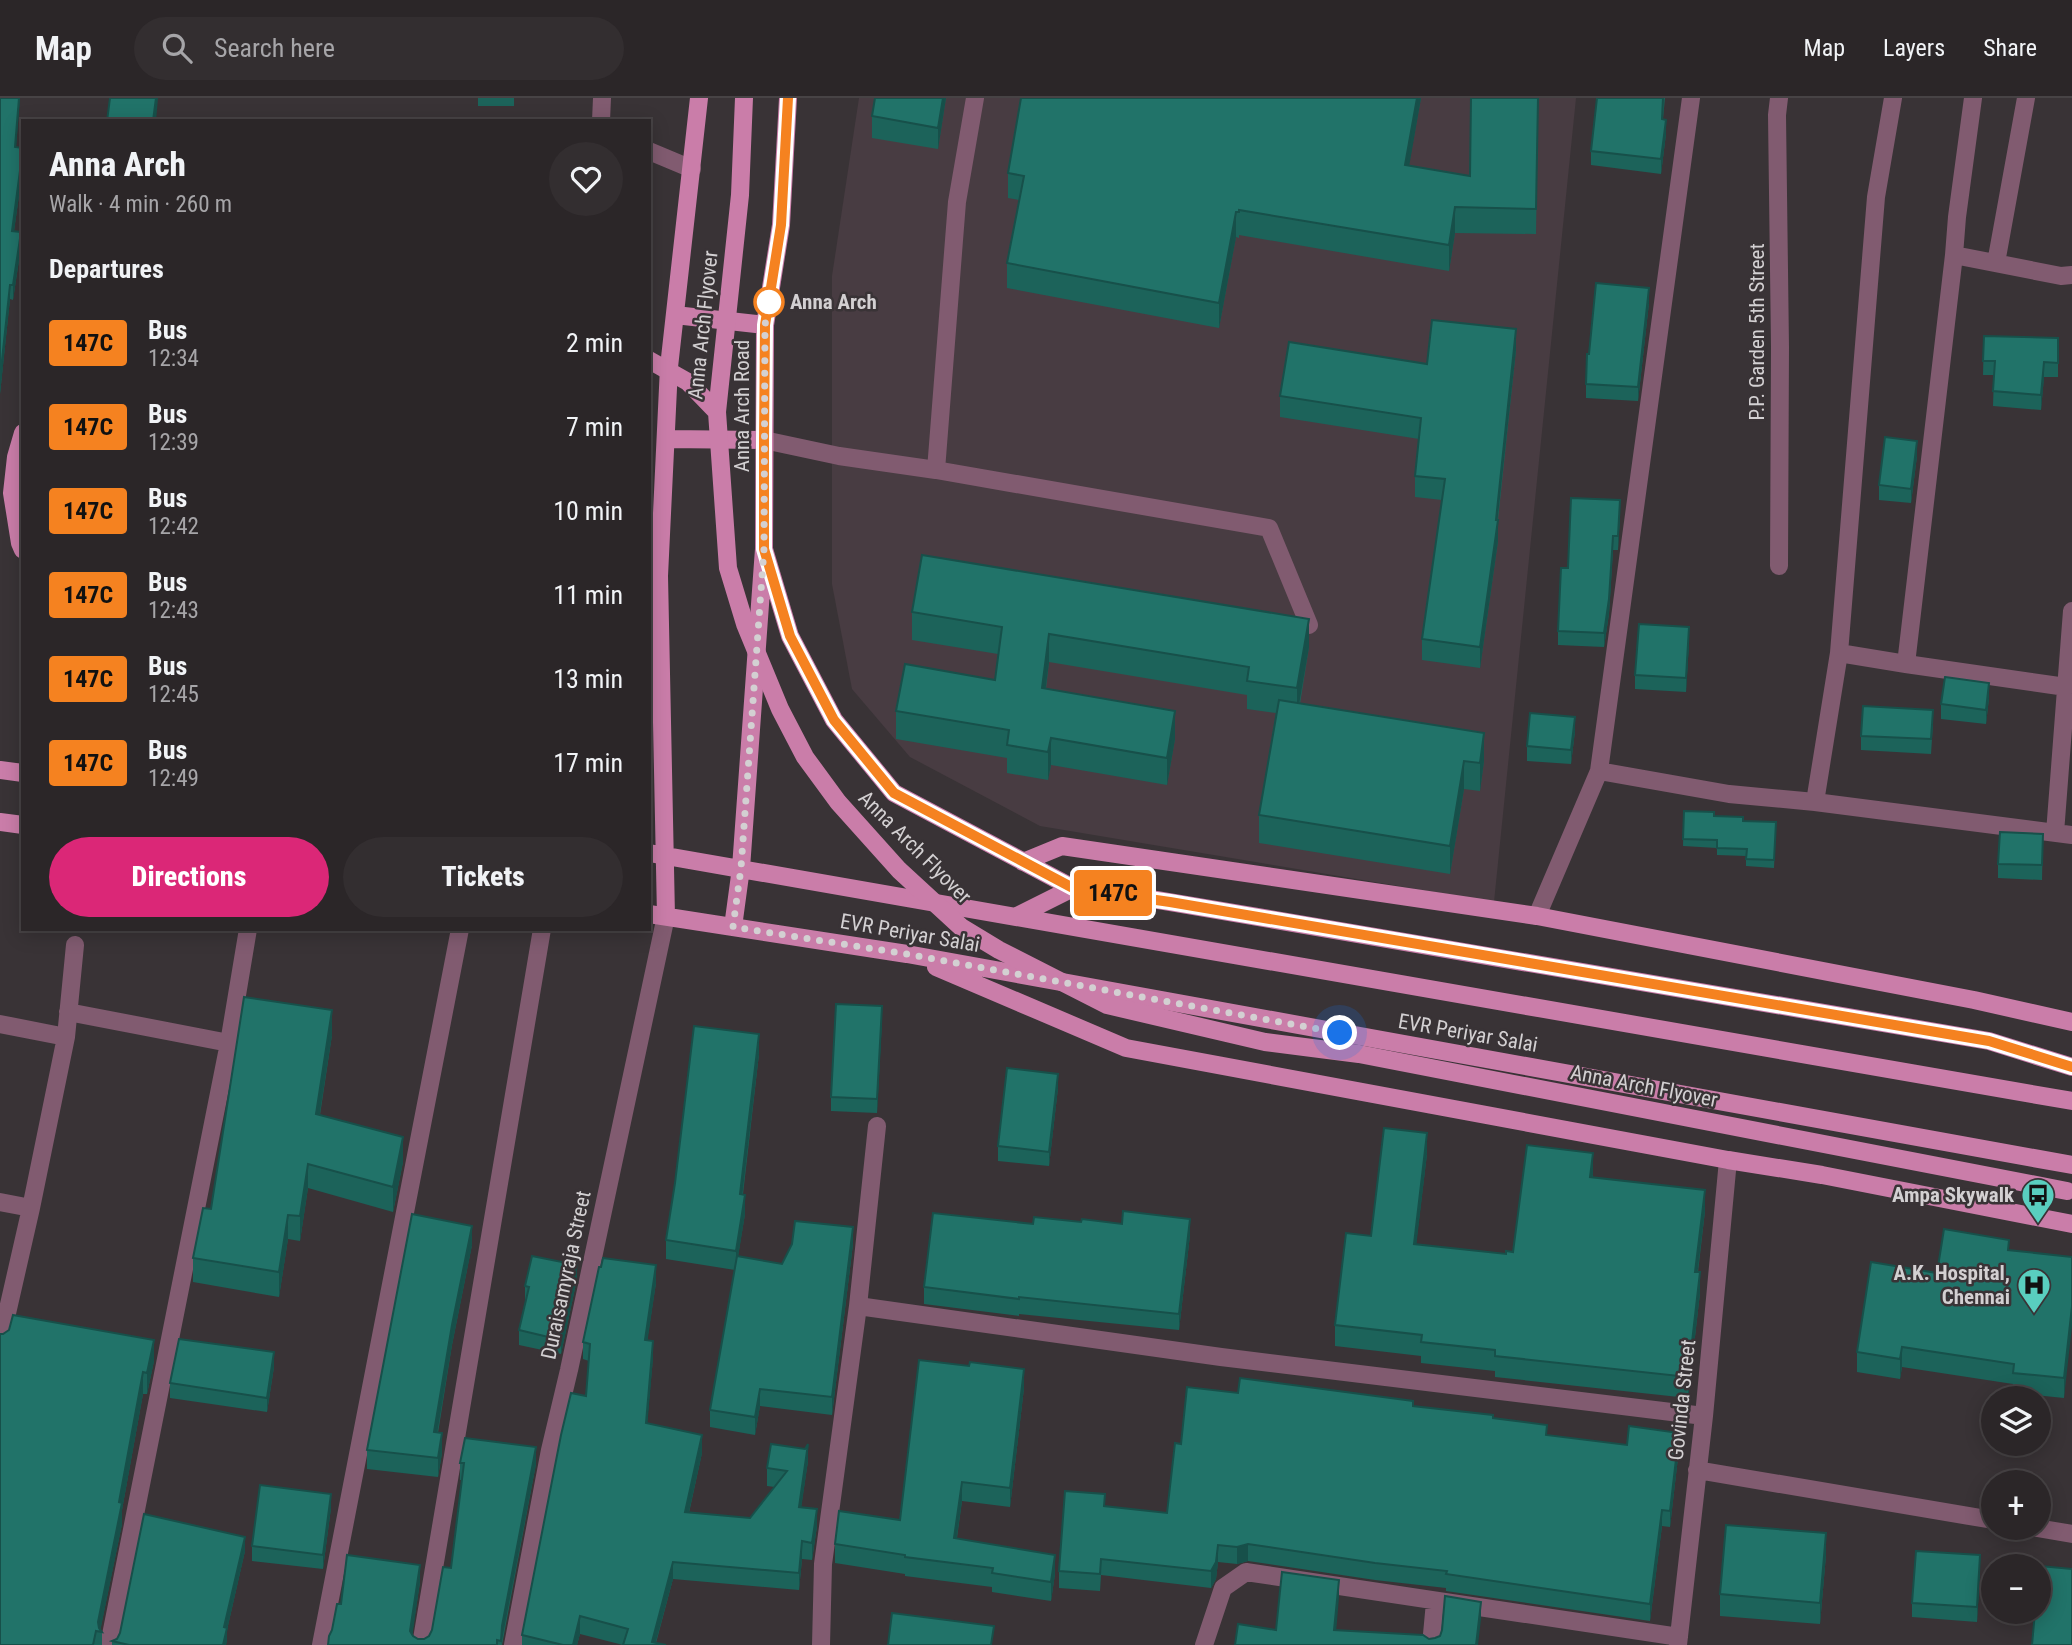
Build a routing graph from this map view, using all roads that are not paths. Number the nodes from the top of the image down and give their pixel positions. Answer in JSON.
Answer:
{"nodes":[{"id":1,"x":602,"y":98,"type":"edge"},
{"id":2,"x":699,"y":98,"type":"edge"},
{"id":3,"x":744,"y":98,"type":"edge"},
{"id":4,"x":788,"y":98,"type":"edge"},
{"id":5,"x":975,"y":98,"type":"edge"},
{"id":6,"x":1690,"y":98,"type":"edge"},
{"id":7,"x":1779,"y":98,"type":"edge"},
{"id":8,"x":1893,"y":98,"type":"edge"},
{"id":9,"x":1973,"y":98,"type":"edge"},
{"id":10,"x":2026,"y":98,"type":"edge"},
{"id":11,"x":601,"y":119,"type":"edge"},
{"id":12,"x":651,"y":152,"type":"edge"},
{"id":13,"x":692,"y":169,"type":"junction"},
{"id":14,"x":1954,"y":255,"type":"junction"},
{"id":15,"x":1996,"y":262,"type":"junction"},
{"id":16,"x":2072,"y":275,"type":"edge"},
{"id":17,"x":675,"y":315,"type":"junction"},
{"id":18,"x":765,"y":325,"type":"junction"},
{"id":19,"x":651,"y":361,"type":"edge"},
{"id":20,"x":718,"y":412,"type":"junction"},
{"id":21,"x":666,"y":439,"type":"junction"},
{"id":22,"x":21,"y":440,"type":"edge"},
{"id":23,"x":764,"y":440,"type":"junction"},
{"id":24,"x":936,"y":470,"type":"junction"},
{"id":25,"x":21,"y":545,"type":"edge"},
{"id":26,"x":764,"y":549,"type":"junction"},
{"id":27,"x":1779,"y":566,"type":"dead end"},
{"id":28,"x":659,"y":576,"type":"junction"},
{"id":29,"x":651,"y":589,"type":"edge"},
{"id":30,"x":2072,"y":611,"type":"edge"},
{"id":31,"x":1309,"y":625,"type":"edge"},
{"id":32,"x":1839,"y":653,"type":"junction"},
{"id":33,"x":1906,"y":664,"type":"junction"},
{"id":34,"x":2066,"y":687,"type":"junction"},
{"id":35,"x":0,"y":770,"type":"edge"},
{"id":36,"x":1599,"y":771,"type":"junction"},
{"id":37,"x":21,"y":773,"type":"edge"},
{"id":38,"x":1815,"y":802,"type":"junction"},
{"id":39,"x":0,"y":822,"type":"edge"},
{"id":40,"x":21,"y":825,"type":"edge"},
{"id":41,"x":2063,"y":834,"type":"edge"},
{"id":42,"x":657,"y":855,"type":"edge"},
{"id":43,"x":1023,"y":862,"type":"junction"},
{"id":44,"x":741,"y":868,"type":"junction"},
{"id":45,"x":1073,"y":888,"type":"junction"},
{"id":46,"x":658,"y":915,"type":"edge"},
{"id":47,"x":1537,"y":916,"type":"junction"},
{"id":48,"x":1015,"y":917,"type":"junction"},
{"id":49,"x":733,"y":927,"type":"junction"},
{"id":50,"x":248,"y":931,"type":"edge"},
{"id":51,"x":460,"y":931,"type":"edge"},
{"id":52,"x":542,"y":931,"type":"edge"},
{"id":53,"x":75,"y":945,"type":"dead end"},
{"id":54,"x":907,"y":954,"type":"junction"},
{"id":55,"x":68,"y":1012,"type":"junction"},
{"id":56,"x":2072,"y":1022,"type":"edge"},
{"id":57,"x":0,"y":1024,"type":"edge"},
{"id":58,"x":66,"y":1037,"type":"junction"},
{"id":59,"x":229,"y":1043,"type":"junction"},
{"id":60,"x":2072,"y":1067,"type":"edge"},
{"id":61,"x":2072,"y":1101,"type":"edge"},
{"id":62,"x":877,"y":1126,"type":"dead end"},
{"id":63,"x":1728,"y":1160,"type":"junction"},
{"id":64,"x":2072,"y":1165,"type":"edge"},
{"id":65,"x":2070,"y":1191,"type":"edge"},
{"id":66,"x":0,"y":1202,"type":"edge"},
{"id":67,"x":31,"y":1208,"type":"junction"},
{"id":68,"x":2072,"y":1224,"type":"edge"},
{"id":69,"x":858,"y":1306,"type":"junction"},
{"id":70,"x":0,"y":1344,"type":"edge"},
{"id":71,"x":1704,"y":1416,"type":"junction"},
{"id":72,"x":1697,"y":1470,"type":"junction"},
{"id":73,"x":1981,"y":1518,"type":"edge"},
{"id":74,"x":2051,"y":1530,"type":"edge"},
{"id":75,"x":2072,"y":1534,"type":"edge"},
{"id":76,"x":1435,"y":1602,"type":"junction"},
{"id":77,"x":1678,"y":1641,"type":"edge"},
{"id":78,"x":109,"y":1645,"type":"edge"},
{"id":79,"x":321,"y":1645,"type":"edge"},
{"id":80,"x":421,"y":1645,"type":"edge"},
{"id":81,"x":513,"y":1645,"type":"edge"},
{"id":82,"x":821,"y":1645,"type":"edge"},
{"id":83,"x":1204,"y":1645,"type":"edge"},
{"id":84,"x":1431,"y":1645,"type":"edge"}],
"edges":[{"from":1,"to":11,"type":"street"},
{"from":2,"to":13,"type":"main road"},
{"from":3,"to":20,"type":"main road","name":"Anna Arch Flyover","bridge":true},
{"from":4,"to":18,"type":"main road","name":"Anna Arch Road"},
{"from":5,"to":24,"type":"street"},
{"from":6,"to":36,"type":"street"},
{"from":7,"to":27,"type":"street","name":"P.P. Garden 5th Street"},
{"from":8,"to":32,"type":"street"},
{"from":9,"to":14,"type":"street"},
{"from":10,"to":15,"type":"street"},
{"from":12,"to":13,"type":"street"},
{"from":13,"to":17,"type":"main road"},
{"from":14,"to":15,"type":"street"},
{"from":14,"to":33,"type":"street"},
{"from":15,"to":16,"type":"street"},
{"from":17,"to":18,"type":"main road"},
{"from":17,"to":21,"type":"main road"},
{"from":18,"to":23,"type":"main road","name":"Anna Arch Road"},
{"from":19,"to":20,"type":"main road","bridge":true},
{"from":20,"to":65,"type":"main road","name":"Anna Arch Flyover","bridge":true},
{"from":21,"to":23,"type":"main road"},
{"from":21,"to":28,"type":"main road"},
{"from":22,"to":25,"type":"main road"},
{"from":23,"to":24,"type":"street"},
{"from":23,"to":26,"type":"main road","name":"Anna Arch Road"},
{"from":24,"to":31,"type":"street"},
{"from":26,"to":43,"type":"main road","name":"Anna Arch Road"},
{"from":26,"to":44,"type":"main road","name":"Anna Arch Road"},
{"from":28,"to":29,"type":"main road"},
{"from":28,"to":42,"type":"main road"},
{"from":30,"to":34,"type":"street"},
{"from":32,"to":33,"type":"street"},
{"from":32,"to":38,"type":"street"},
{"from":33,"to":34,"type":"street"},
{"from":34,"to":41,"type":"street"},
{"from":35,"to":37,"type":"main road"},
{"from":36,"to":38,"type":"street"},
{"from":36,"to":47,"type":"street"},
{"from":38,"to":41,"type":"street"},
{"from":39,"to":40,"type":"main road"},
{"from":42,"to":44,"type":"main road","name":"EVR Periyar Salai"},
{"from":42,"to":46,"type":"main road"},
{"from":43,"to":45,"type":"main road"},
{"from":43,"to":47,"type":"main road"},
{"from":44,"to":48,"type":"main road","name":"EVR Periyar Salai"},
{"from":44,"to":49,"type":"main road","name":"Anna Arch Road"},
{"from":45,"to":48,"type":"main road"},
{"from":45,"to":60,"type":"main road"},
{"from":46,"to":49,"type":"main road","name":"EVR Periyar Salai"},
{"from":46,"to":81,"type":"street","name":"Duraisamyraja Street"},
{"from":47,"to":56,"type":"main road"},
{"from":48,"to":61,"type":"main road","name":"EVR Periyar Salai"},
{"from":49,"to":54,"type":"main road","name":"EVR Periyar Salai"},
{"from":50,"to":59,"type":"street"},
{"from":51,"to":79,"type":"street"},
{"from":52,"to":80,"type":"street"},
{"from":53,"to":55,"type":"street"},
{"from":54,"to":63,"type":"main road"},
{"from":54,"to":64,"type":"main road","name":"EVR Periyar Salai"},
{"from":55,"to":58,"type":"street"},
{"from":55,"to":59,"type":"street"},
{"from":57,"to":58,"type":"street"},
{"from":58,"to":67,"type":"street"},
{"from":59,"to":78,"type":"street"},
{"from":62,"to":69,"type":"street"},
{"from":63,"to":68,"type":"main road"},
{"from":63,"to":71,"type":"street","name":"Govinda Street"},
{"from":66,"to":67,"type":"street"},
{"from":67,"to":70,"type":"street"},
{"from":69,"to":71,"type":"street"},
{"from":69,"to":82,"type":"street"},
{"from":71,"to":72,"type":"street","name":"Govinda Street"},
{"from":72,"to":73,"type":"street"},
{"from":72,"to":77,"type":"street","name":"Govinda Street"},
{"from":74,"to":75,"type":"street"},
{"from":76,"to":77,"type":"street"},
{"from":76,"to":83,"type":"street"},
{"from":76,"to":84,"type":"street"}]}
